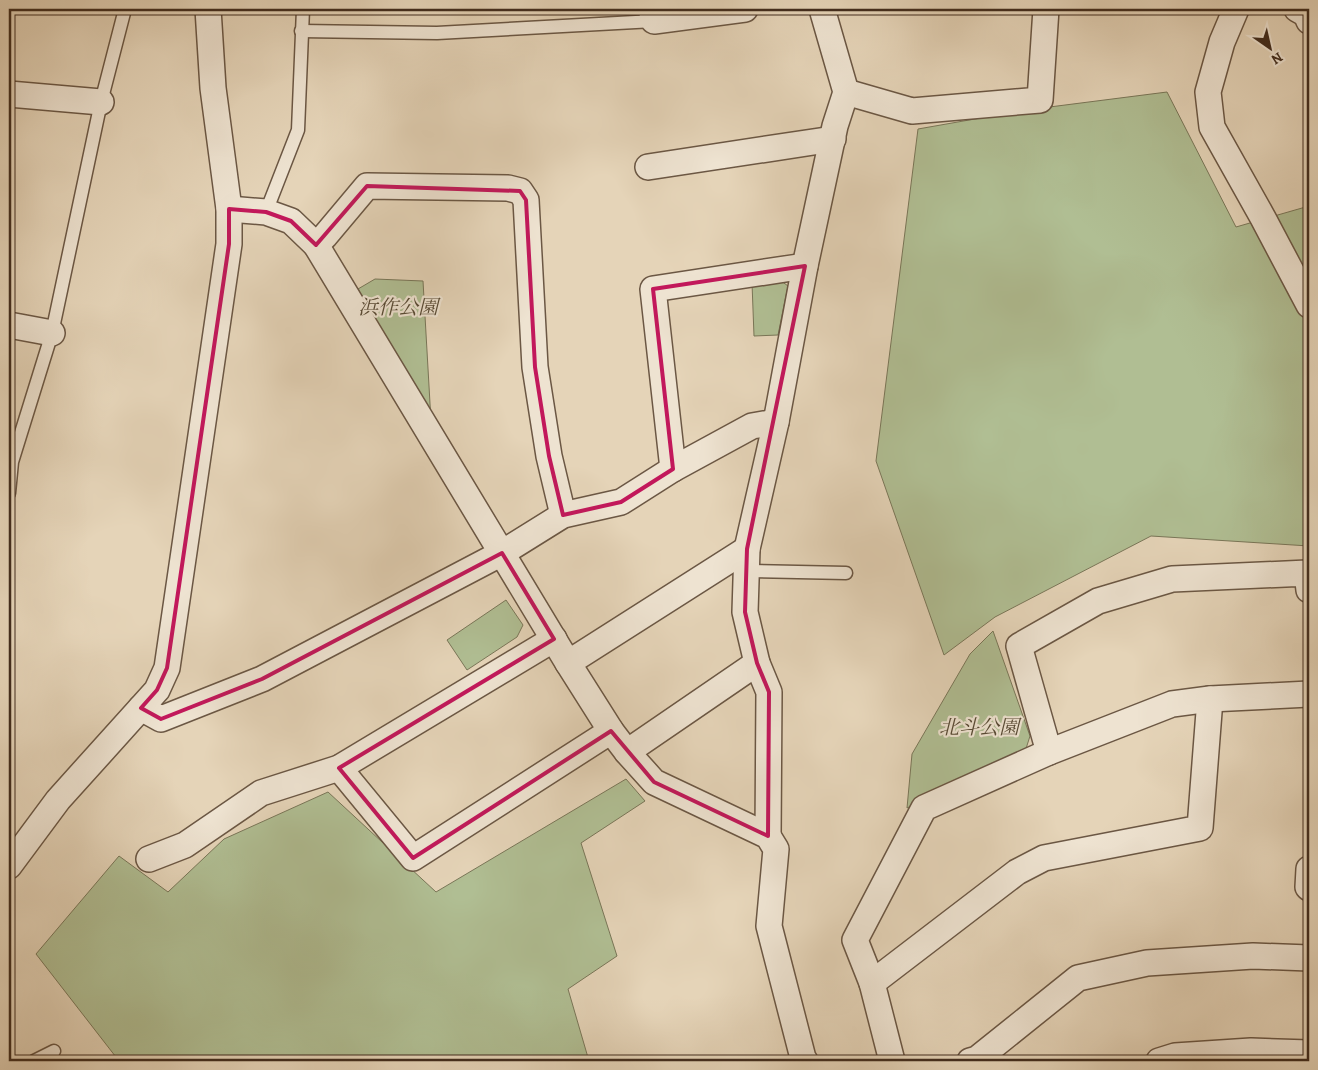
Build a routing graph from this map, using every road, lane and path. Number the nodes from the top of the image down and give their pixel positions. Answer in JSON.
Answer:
{"nodes":[{"id":1,"x":125,"y":9,"type":"edge"},
{"id":2,"x":208,"y":9,"type":"edge"},
{"id":3,"x":303,"y":9,"type":"edge"},
{"id":4,"x":745,"y":9,"type":"edge"},
{"id":5,"x":822,"y":9,"type":"edge"},
{"id":6,"x":1046,"y":9,"type":"edge"},
{"id":7,"x":1236,"y":9,"type":"edge"},
{"id":8,"x":1297,"y":9,"type":"edge"},
{"id":9,"x":653,"y":15,"type":"edge"},
{"id":10,"x":1309,"y":21,"type":"edge"},
{"id":11,"x":301,"y":31,"type":"junction"},
{"id":12,"x":846,"y":92,"type":"junction"},
{"id":13,"x":9,"y":94,"type":"edge"},
{"id":14,"x":101,"y":102,"type":"junction"},
{"id":15,"x":832,"y":139,"type":"junction"},
{"id":16,"x":648,"y":167,"type":"dead end"},
{"id":17,"x":229,"y":209,"type":"junction"},
{"id":18,"x":266,"y":212,"type":"junction"},
{"id":19,"x":316,"y":245,"type":"junction"},
{"id":20,"x":805,"y":266,"type":"junction"},
{"id":21,"x":1309,"y":305,"type":"edge"},
{"id":22,"x":9,"y":325,"type":"edge"},
{"id":23,"x":52,"y":333,"type":"junction"},
{"id":24,"x":776,"y":422,"type":"junction"},
{"id":25,"x":10,"y":462,"type":"edge"},
{"id":26,"x":673,"y":468,"type":"junction"},
{"id":27,"x":9,"y":493,"type":"edge"},
{"id":28,"x":563,"y":515,"type":"junction"},
{"id":29,"x":502,"y":553,"type":"junction"},
{"id":30,"x":747,"y":560,"type":"junction"},
{"id":31,"x":846,"y":573,"type":"dead end"},
{"id":32,"x":1309,"y":590,"type":"edge"},
{"id":33,"x":554,"y":639,"type":"junction"},
{"id":34,"x":568,"y":663,"type":"junction"},
{"id":35,"x":757,"y":663,"type":"junction"},
{"id":36,"x":1309,"y":694,"type":"edge"},
{"id":37,"x":1210,"y":699,"type":"junction"},
{"id":38,"x":141,"y":708,"type":"junction"},
{"id":39,"x":610,"y":731,"type":"junction"},
{"id":40,"x":627,"y":752,"type":"junction"},
{"id":41,"x":1050,"y":752,"type":"junction"},
{"id":42,"x":339,"y":768,"type":"junction"},
{"id":43,"x":768,"y":836,"type":"junction"},
{"id":44,"x":149,"y":859,"type":"dead end"},
{"id":45,"x":9,"y":866,"type":"edge"},
{"id":46,"x":1309,"y":869,"type":"edge"},
{"id":47,"x":1309,"y":888,"type":"edge"},
{"id":48,"x":1309,"y":958,"type":"edge"},
{"id":49,"x":872,"y":984,"type":"junction"},
{"id":50,"x":54,"y":1051,"type":"dead end"},
{"id":51,"x":1309,"y":1053,"type":"edge"},
{"id":52,"x":1251,"y":1056,"type":"edge"},
{"id":53,"x":34,"y":1061,"type":"edge"},
{"id":54,"x":806,"y":1061,"type":"edge"},
{"id":55,"x":892,"y":1061,"type":"edge"},
{"id":56,"x":970,"y":1061,"type":"edge"},
{"id":57,"x":1159,"y":1061,"type":"edge"}],
"edges":[{"from":1,"to":14,"type":"lane"},
{"from":2,"to":17,"type":"street"},
{"from":3,"to":11,"type":"lane"},
{"from":4,"to":9,"type":"street"},
{"from":5,"to":12,"type":"street"},
{"from":6,"to":12,"type":"street"},
{"from":7,"to":21,"type":"street"},
{"from":8,"to":10,"type":"street"},
{"from":9,"to":11,"type":"lane"},
{"from":11,"to":18,"type":"lane"},
{"from":12,"to":15,"type":"street"},
{"from":13,"to":14,"type":"street"},
{"from":14,"to":23,"type":"lane"},
{"from":15,"to":16,"type":"street"},
{"from":15,"to":20,"type":"street"},
{"from":17,"to":18,"type":"street"},
{"from":17,"to":38,"type":"street"},
{"from":18,"to":19,"type":"street"},
{"from":19,"to":28,"type":"street"},
{"from":19,"to":29,"type":"street"},
{"from":20,"to":24,"type":"street"},
{"from":20,"to":26,"type":"street"},
{"from":22,"to":23,"type":"street"},
{"from":23,"to":25,"type":"lane"},
{"from":24,"to":26,"type":"street"},
{"from":24,"to":30,"type":"street"},
{"from":25,"to":27,"type":"lane"},
{"from":26,"to":28,"type":"street"},
{"from":28,"to":29,"type":"street"},
{"from":29,"to":33,"type":"street"},
{"from":29,"to":38,"type":"street"},
{"from":30,"to":31,"type":"lane"},
{"from":30,"to":34,"type":"street"},
{"from":30,"to":35,"type":"street"},
{"from":32,"to":41,"type":"street"},
{"from":33,"to":34,"type":"street"},
{"from":33,"to":42,"type":"street"},
{"from":34,"to":39,"type":"street"},
{"from":35,"to":40,"type":"street"},
{"from":35,"to":43,"type":"street"},
{"from":36,"to":37,"type":"street"},
{"from":37,"to":41,"type":"street"},
{"from":37,"to":49,"type":"street"},
{"from":38,"to":45,"type":"street"},
{"from":39,"to":40,"type":"street"},
{"from":39,"to":42,"type":"street"},
{"from":40,"to":43,"type":"street"},
{"from":41,"to":49,"type":"street"},
{"from":42,"to":44,"type":"street"},
{"from":43,"to":54,"type":"street"},
{"from":46,"to":47,"type":"street"},
{"from":48,"to":56,"type":"street"},
{"from":49,"to":55,"type":"street"},
{"from":50,"to":53,"type":"lane"},
{"from":51,"to":52,"type":"street"},
{"from":52,"to":57,"type":"street"}]}
